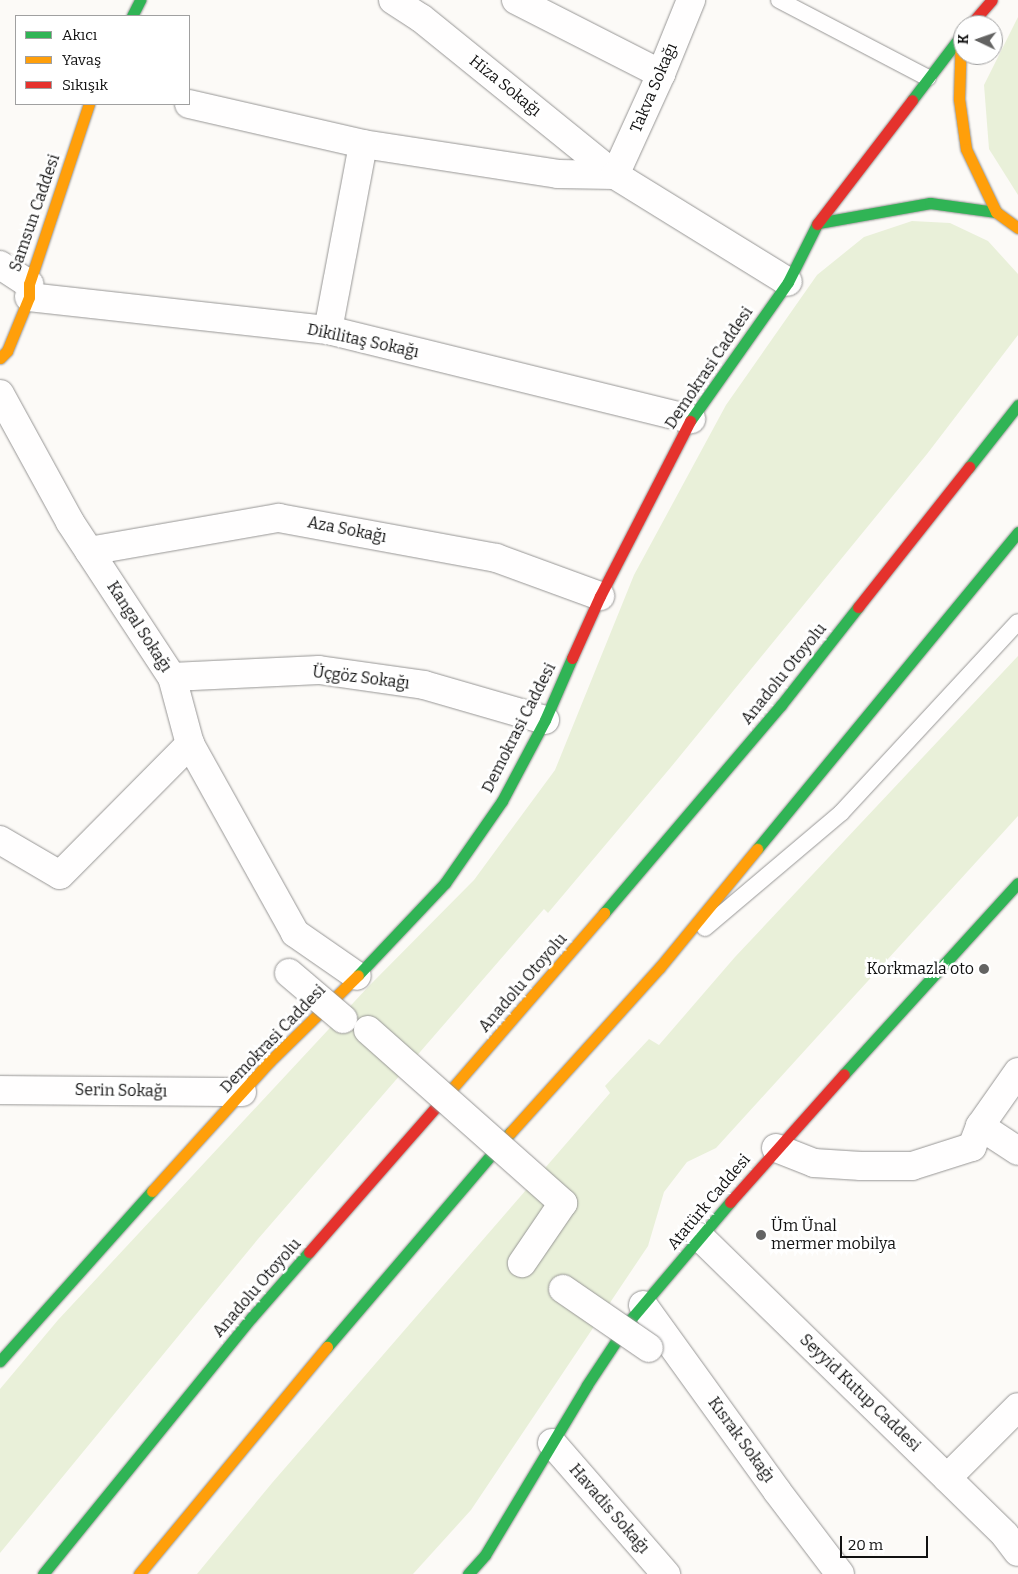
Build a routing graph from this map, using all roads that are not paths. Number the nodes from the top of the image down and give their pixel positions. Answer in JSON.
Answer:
{"nodes":[{"id":1,"x":140,"y":0,"type":"edge"},
{"id":2,"x":393,"y":0,"type":"edge"},
{"id":3,"x":516,"y":0,"type":"edge"},
{"id":4,"x":691,"y":0,"type":"edge"},
{"id":5,"x":779,"y":0,"type":"edge"},
{"id":6,"x":992,"y":0,"type":"edge"},
{"id":7,"x":427,"y":9,"type":"edge"},
{"id":8,"x":132,"y":15,"type":"edge"},
{"id":9,"x":979,"y":15,"type":"edge"},
{"id":10,"x":953,"y":46,"type":"edge"},
{"id":11,"x":961,"y":65,"type":"edge"},
{"id":12,"x":661,"y":74,"type":"junction"},
{"id":13,"x":928,"y":78,"type":"junction"},
{"id":14,"x":190,"y":104,"type":"edge"},
{"id":15,"x":89,"y":105,"type":"edge"},
{"id":16,"x":363,"y":144,"type":"junction"},
{"id":17,"x":615,"y":175,"type":"junction"},
{"id":18,"x":996,"y":212,"type":"junction"},
{"id":19,"x":818,"y":223,"type":"junction"},
{"id":20,"x":1018,"y":228,"type":"edge"},
{"id":21,"x":0,"y":265,"type":"edge"},
{"id":22,"x":788,"y":282,"type":"junction"},
{"id":23,"x":29,"y":291,"type":"junction"},
{"id":24,"x":328,"y":330,"type":"junction"},
{"id":25,"x":0,"y":358,"type":"edge"},
{"id":26,"x":0,"y":394,"type":"edge"},
{"id":27,"x":1018,"y":404,"type":"edge"},
{"id":28,"x":691,"y":419,"type":"junction"},
{"id":29,"x":1018,"y":532,"type":"edge"},
{"id":30,"x":90,"y":551,"type":"junction"},
{"id":31,"x":600,"y":596,"type":"junction"},
{"id":32,"x":1018,"y":622,"type":"edge"},
{"id":33,"x":172,"y":677,"type":"junction"},
{"id":34,"x":545,"y":720,"type":"junction"},
{"id":35,"x":190,"y":744,"type":"junction"},
{"id":36,"x":1,"y":843,"type":"edge"},
{"id":37,"x":1018,"y":883,"type":"edge"},
{"id":38,"x":660,"y":967,"type":"junction"},
{"id":39,"x":289,"y":974,"type":"dead end"},
{"id":40,"x":358,"y":976,"type":"junction"},
{"id":41,"x":343,"y":1018,"type":"dead end"},
{"id":42,"x":363,"y":1036,"type":"dead end"},
{"id":43,"x":1018,"y":1072,"type":"edge"},
{"id":44,"x":0,"y":1090,"type":"edge"},
{"id":45,"x":242,"y":1092,"type":"junction"},
{"id":46,"x":980,"y":1126,"type":"junction"},
{"id":47,"x":776,"y":1148,"type":"junction"},
{"id":48,"x":1018,"y":1151,"type":"edge"},
{"id":49,"x":700,"y":1237,"type":"junction"},
{"id":50,"x":522,"y":1263,"type":"dead end"},
{"id":51,"x":562,"y":1289,"type":"dead end"},
{"id":52,"x":643,"y":1305,"type":"junction"},
{"id":53,"x":649,"y":1348,"type":"dead end"},
{"id":54,"x":0,"y":1361,"type":"edge"},
{"id":55,"x":1018,"y":1407,"type":"edge"},
{"id":56,"x":552,"y":1443,"type":"junction"},
{"id":57,"x":946,"y":1478,"type":"junction"},
{"id":58,"x":1018,"y":1552,"type":"edge"},
{"id":59,"x":43,"y":1574,"type":"edge"},
{"id":60,"x":139,"y":1574,"type":"edge"},
{"id":61,"x":468,"y":1574,"type":"edge"},
{"id":62,"x":666,"y":1574,"type":"edge"},
{"id":63,"x":840,"y":1574,"type":"edge"}],
"edges":[{"from":1,"to":8,"type":"main road"},
{"from":2,"to":7,"type":"street","name":"Hiza Sokağı"},
{"from":3,"to":12,"type":"street"},
{"from":4,"to":12,"type":"street","name":"Takva Sokağı"},
{"from":5,"to":13,"type":"lane"},
{"from":6,"to":9,"type":"main road"},
{"from":7,"to":17,"type":"street","name":"Hiza Sokağı"},
{"from":10,"to":13,"type":"main road","name":"Demokrasi Caddesi"},
{"from":11,"to":18,"type":"main road"},
{"from":12,"to":17,"type":"street","name":"Takva Sokağı"},
{"from":13,"to":19,"type":"main road","name":"Demokrasi Caddesi"},
{"from":14,"to":16,"type":"street"},
{"from":15,"to":23,"type":"main road","name":"Samsun Caddesi"},
{"from":16,"to":17,"type":"street"},
{"from":16,"to":24,"type":"street"},
{"from":17,"to":22,"type":"street","name":"Hiza Sokağı"},
{"from":18,"to":19,"type":"main road"},
{"from":18,"to":20,"type":"main road"},
{"from":19,"to":22,"type":"main road","name":"Demokrasi Caddesi"},
{"from":21,"to":23,"type":"street","name":"Dikilitaş Sokağı"},
{"from":22,"to":28,"type":"main road","name":"Demokrasi Caddesi"},
{"from":23,"to":24,"type":"street","name":"Dikilitaş Sokağı"},
{"from":23,"to":25,"type":"main road","name":"Samsun Caddesi"},
{"from":24,"to":28,"type":"street","name":"Dikilitaş Sokağı"},
{"from":26,"to":30,"type":"street","name":"Kangal Sokağı"},
{"from":27,"to":59,"type":"main road","name":"Anadolu Otoyolu"},
{"from":28,"to":31,"type":"main road","name":"Demokrasi Caddesi"},
{"from":29,"to":38,"type":"main road"},
{"from":30,"to":31,"type":"street","name":"Aza Sokağı"},
{"from":30,"to":33,"type":"street","name":"Kangal Sokağı"},
{"from":31,"to":34,"type":"main road","name":"Demokrasi Caddesi"},
{"from":32,"to":38,"type":"lane"},
{"from":33,"to":34,"type":"street","name":"Üçgöz Sokağı"},
{"from":33,"to":35,"type":"street","name":"Kangal Sokağı"},
{"from":34,"to":40,"type":"main road","name":"Demokrasi Caddesi"},
{"from":35,"to":36,"type":"street"},
{"from":35,"to":40,"type":"street","name":"Kangal Sokağı"},
{"from":37,"to":47,"type":"main road","name":"Atatürk Caddesi"},
{"from":38,"to":60,"type":"main road"},
{"from":39,"to":41,"type":"street","bridge":true},
{"from":40,"to":45,"type":"main road","name":"Demokrasi Caddesi"},
{"from":42,"to":50,"type":"street","bridge":true},
{"from":43,"to":46,"type":"street"},
{"from":44,"to":45,"type":"street","name":"Serin Sokağı"},
{"from":45,"to":54,"type":"main road","name":"Demokrasi Caddesi"},
{"from":46,"to":47,"type":"street"},
{"from":46,"to":48,"type":"street"},
{"from":47,"to":49,"type":"main road","name":"Atatürk Caddesi"},
{"from":49,"to":52,"type":"main road","name":"Atatürk Caddesi"},
{"from":49,"to":57,"type":"street","name":"Seyyid Kutup Caddesi"},
{"from":51,"to":53,"type":"street","bridge":true},
{"from":52,"to":56,"type":"main road","name":"Atatürk Caddesi"},
{"from":52,"to":63,"type":"street","name":"Kısrak Sokağı"},
{"from":55,"to":57,"type":"street"},
{"from":56,"to":61,"type":"main road","name":"Atatürk Caddesi"},
{"from":56,"to":62,"type":"street","name":"Havadis Sokağı"},
{"from":57,"to":58,"type":"street","name":"Seyyid Kutup Caddesi"}]}
